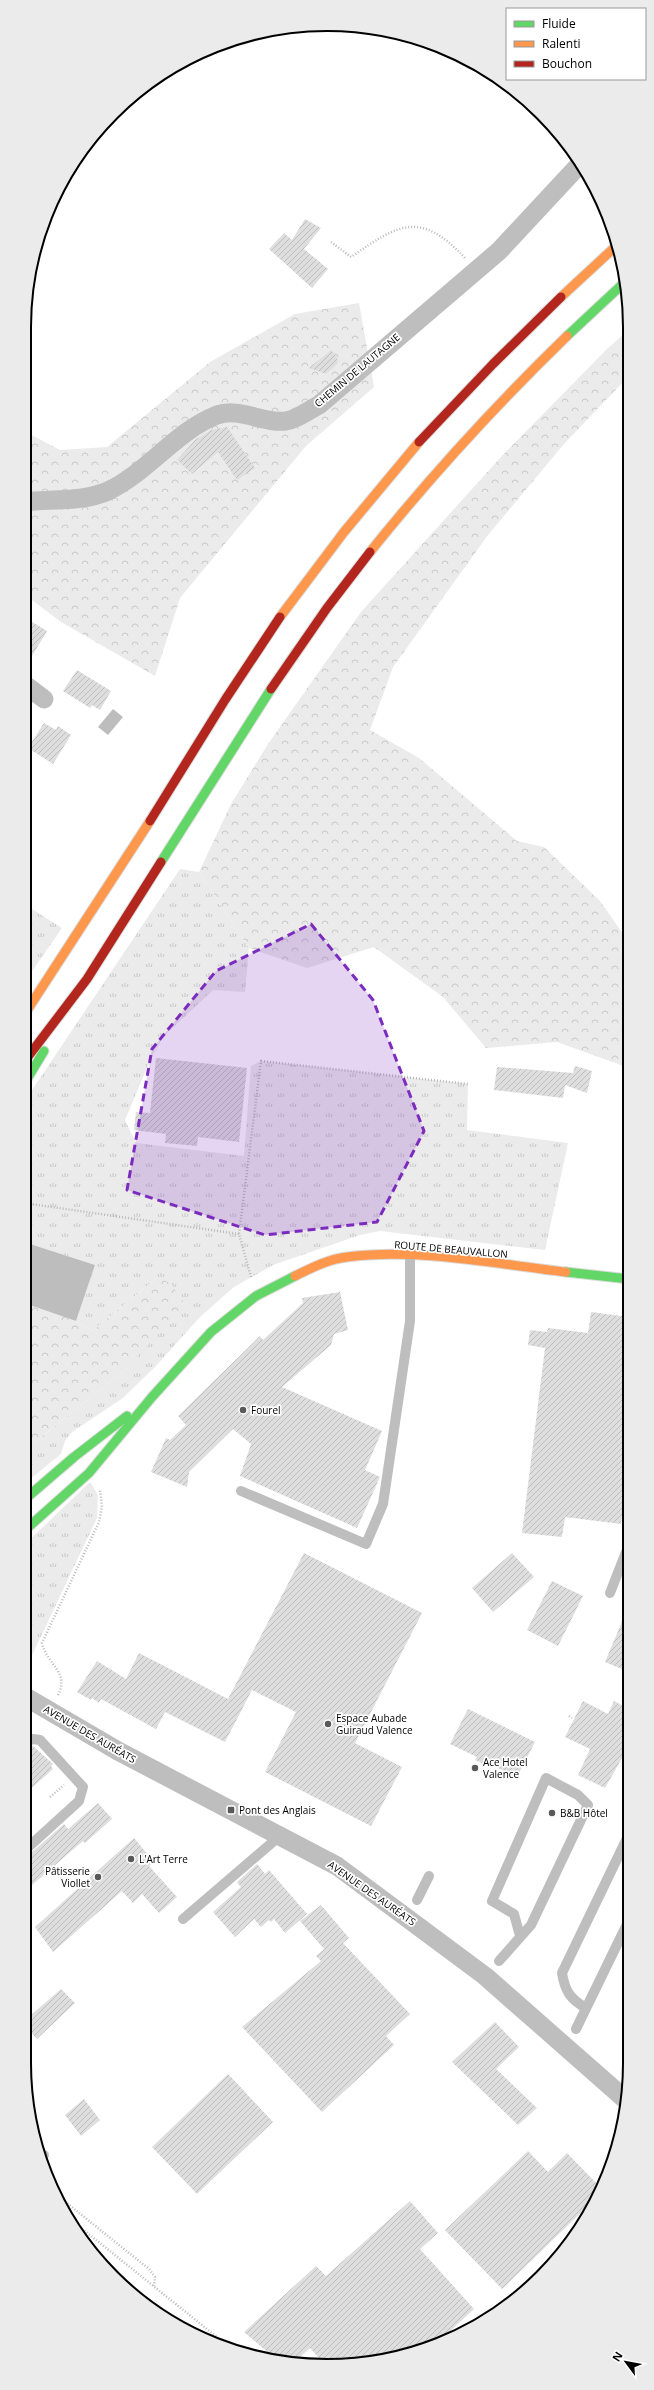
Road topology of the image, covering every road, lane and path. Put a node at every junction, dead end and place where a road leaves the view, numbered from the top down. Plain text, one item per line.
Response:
1 (576, 168) edge
2 (331, 242) dead end
3 (613, 249) edge
4 (477, 270) junction
5 (620, 287) edge
6 (31, 501) edge
7 (31, 689) edge
8 (44, 699) dead end
9 (83, 985) junction
10 (31, 1005) edge
11 (31, 1053) edge
12 (31, 1072) edge
13 (468, 1084) dead end
14 (31, 1204) edge
15 (239, 1234) junction
16 (410, 1254) junction
17 (623, 1278) edge
18 (256, 1296) junction
19 (152, 1397) junction
20 (97, 1483) dead end
21 (241, 1491) dead end
22 (31, 1494) edge
23 (31, 1525) edge
24 (623, 1560) edge
25 (610, 1593) dead end
26 (31, 1700) edge
27 (48, 1710) junction
28 (568, 1716) dead end
29 (572, 1718) dead end
30 (31, 1739) edge
31 (58, 1784) dead end
32 (65, 1784) dead end
33 (62, 1788) junction
34 (50, 1797) dead end
35 (280, 1835) junction
36 (31, 1844) edge
37 (623, 1847) edge
38 (430, 1876) dead end
39 (417, 1900) dead end
40 (183, 1919) dead end
41 (623, 1932) edge
42 (520, 1936) junction
43 (499, 1961) dead end
44 (586, 2008) junction
45 (576, 2028) dead end
46 (621, 2095) edge
47 (67, 2203) edge
48 (82, 2229) edge
49 (154, 2286) junction
50 (217, 2337) edge

1 - 4 street, CHEMIN DE LAUTAGNE
2 - 4 path
3 - 10 main road
4 - 6 street, CHEMIN DE LAUTAGNE
5 - 9 main road
7 - 8 street
9 - 11 main road
9 - 12 main road
13 - 15 path
14 - 15 path
15 - 18 path
16 - 17 main road, ROUTE DE BEAUVALLON
16 - 18 main road, ROUTE DE BEAUVALLON
16 - 21 lane
18 - 19 main road, ROUTE DE BEAUVALLON
19 - 22 main road
19 - 23 main road
20 - 27 path
24 - 25 lane
26 - 27 street, AVENUE DES AURÉATS
27 - 35 street, AVENUE DES AURÉATS
28 - 29 path
30 - 36 lane
31 - 33 path
32 - 33 path
33 - 34 path
35 - 40 lane
35 - 46 street, AVENUE DES AURÉATS
37 - 44 lane
38 - 39 lane
41 - 44 lane
42 - 42 lane
42 - 43 lane
44 - 45 lane
47 - 49 path
48 - 49 path
49 - 50 path

